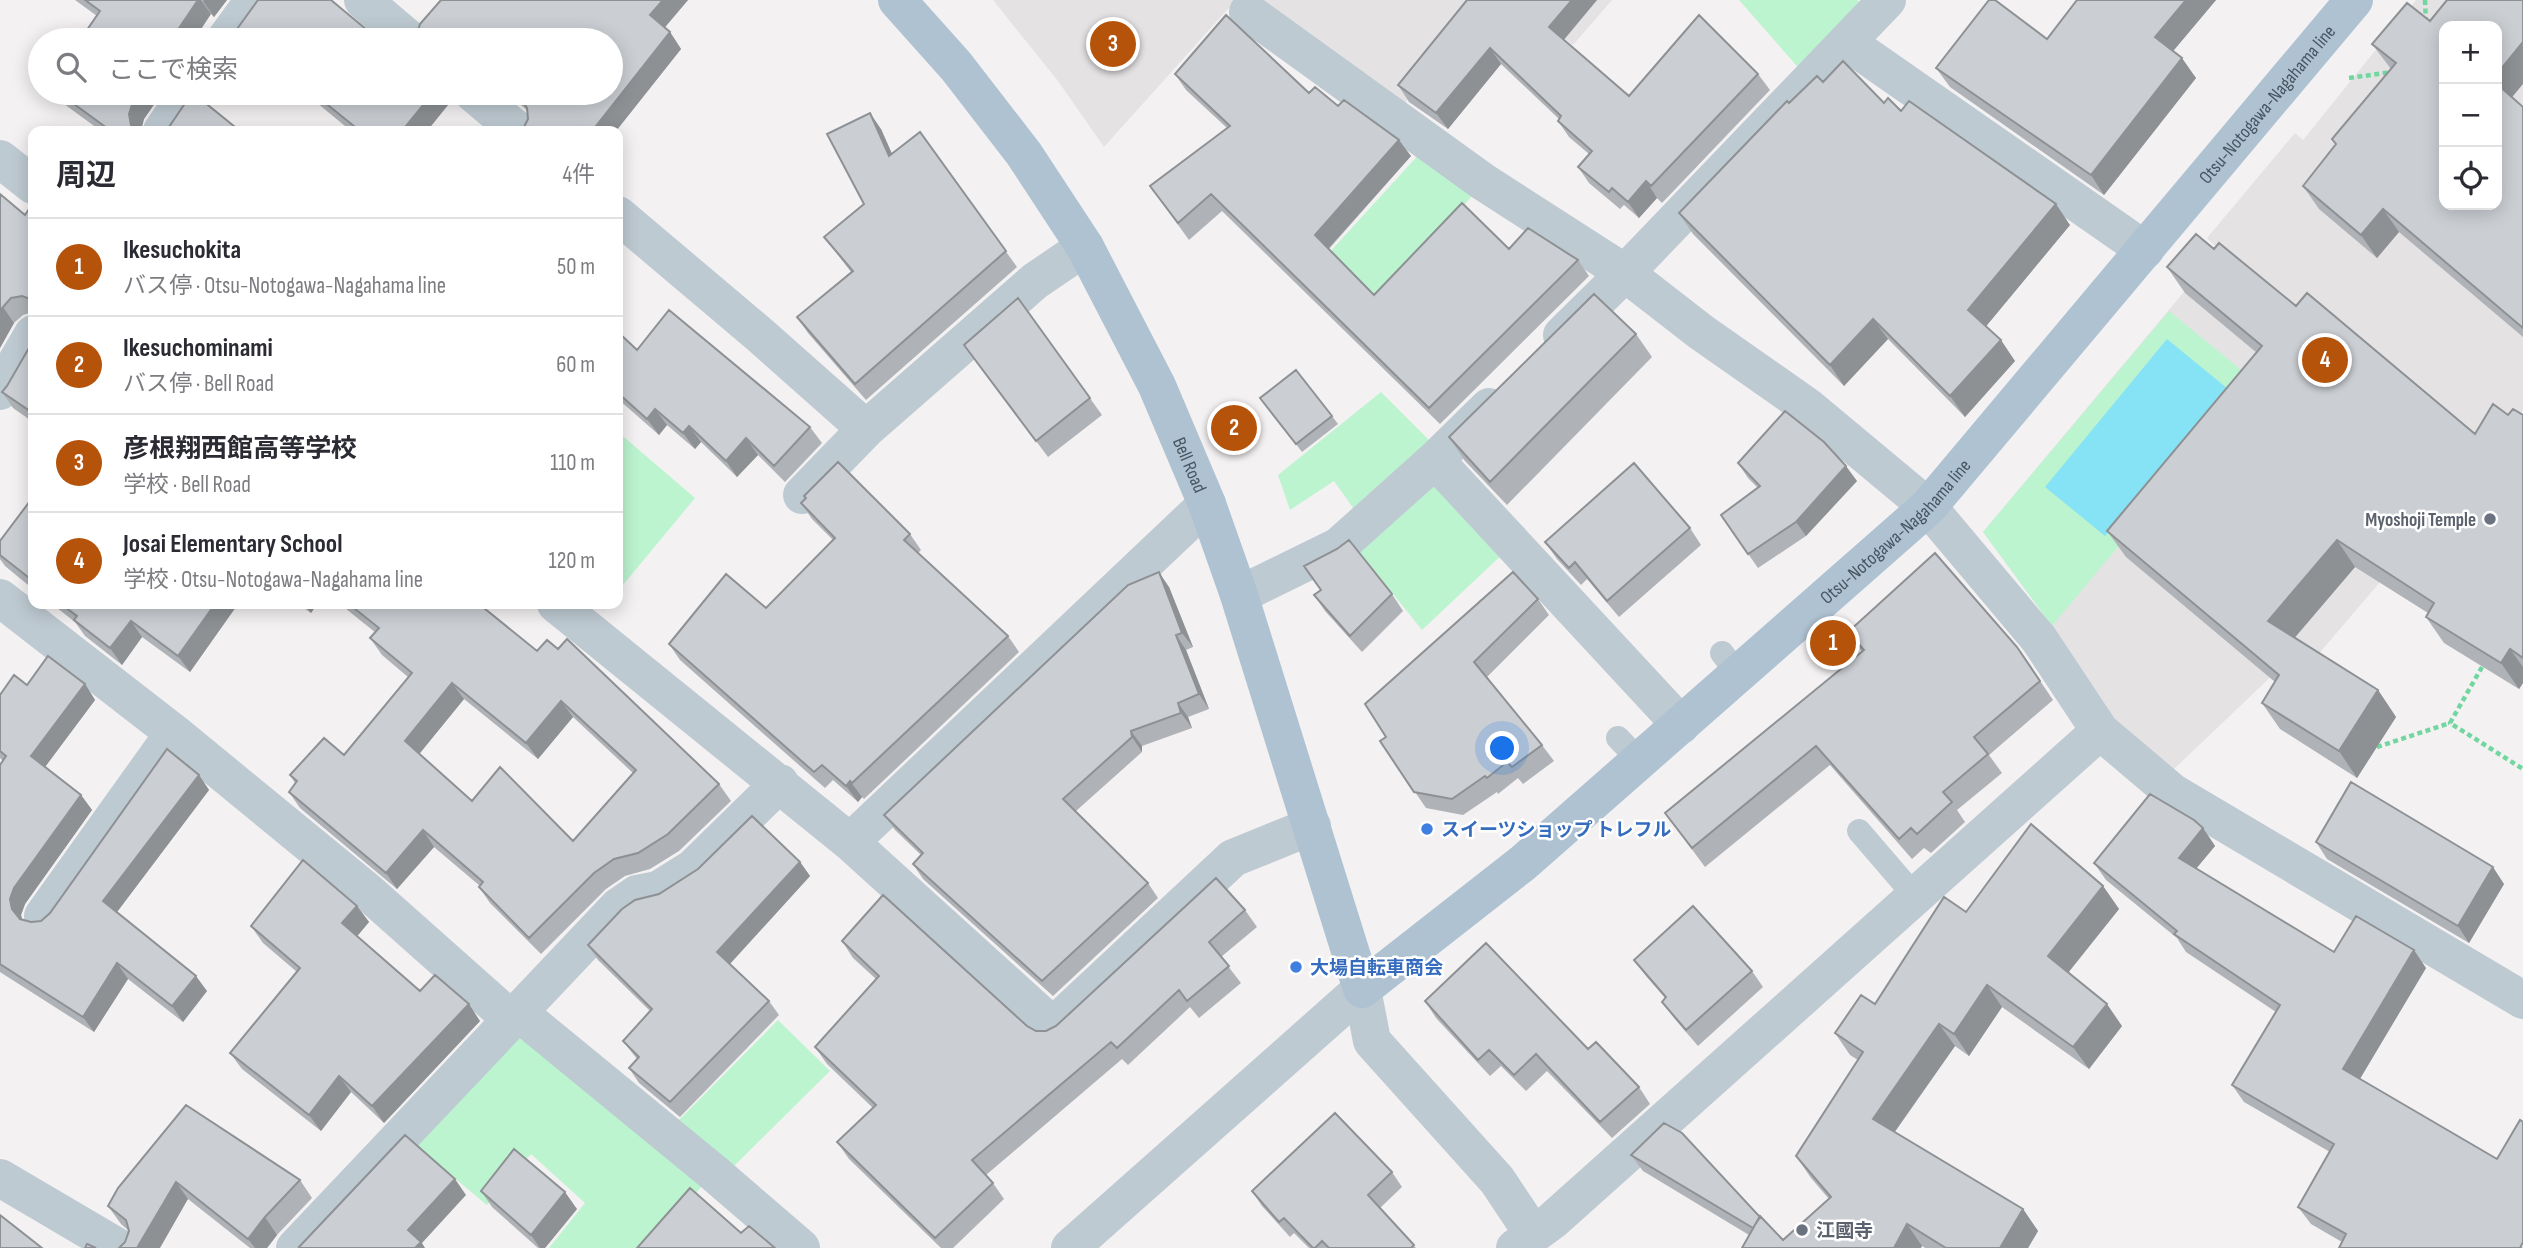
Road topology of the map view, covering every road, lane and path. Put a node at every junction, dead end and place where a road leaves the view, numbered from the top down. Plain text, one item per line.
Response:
1 (254, 0) edge
2 (363, 0) edge
3 (897, 0) edge
4 (2425, 0) edge
5 (2351, 1) edge
6 (1885, 8) edge
7 (1248, 12) dead end
8 (2426, 27) edge
9 (234, 28) edge
10 (396, 28) edge
11 (1848, 43) junction
12 (2402, 70) edge
13 (2337, 80) dead end
14 (180, 105) edge
15 (487, 105) edge
16 (165, 126) edge
17 (512, 126) edge
18 (0, 159) edge
19 (28, 181) edge
20 (623, 219) edge
21 (1085, 247) junction
22 (2144, 250) junction
23 (1625, 273) junction
24 (28, 343) edge
25 (1539, 357) edge
26 (1511, 385) edge
27 (0, 391) edge
28 (866, 429) junction
29 (1435, 460) junction
30 (802, 495) edge
31 (1207, 504) junction
32 (1928, 507) junction
33 (1239, 595) junction
34 (0, 598) edge
35 (562, 609) edge
36 (2482, 667) edge
37 (2450, 723) junction
38 (1681, 725) junction
39 (2109, 731) junction
40 (174, 733) junction
41 (2377, 747) dead end
42 (2523, 769) edge
43 (780, 783) junction
44 (1312, 826) junction
45 (1859, 831) dead end
46 (850, 842) junction
47 (1914, 895) junction
48 (43, 916) edge
49 (1362, 989) junction
50 (2523, 1000) edge
51 (516, 1016) junction
52 (0, 1178) edge
53 (1524, 1241) edge
54 (120, 1248) edge
55 (295, 1248) edge
56 (802, 1248) edge
57 (1070, 1248) edge

1 - 9 street
2 - 10 street
3 - 21 main road, Bell Road
4 - 8 path
5 - 22 main road, Otsu-Notogawa-Nagahama line
6 - 11 street
7 - 23 street
11 - 22 street
11 - 23 street
12 - 13 path
14 - 16 street
15 - 17 street
18 - 19 street
20 - 28 street
21 - 28 street
21 - 31 main road, Bell Road
22 - 32 main road, Otsu-Notogawa-Nagahama line
23 - 25 street
23 - 32 street
24 - 27 street
26 - 29 street
28 - 30 street
29 - 33 street
29 - 38 street
31 - 33 main road, Bell Road
31 - 46 street
32 - 38 main road, Otsu-Notogawa-Nagahama line
32 - 39 street
33 - 44 main road, Bell Road
34 - 40 street
35 - 43 street
36 - 37 path
37 - 41 path
37 - 42 path
38 - 49 main road, Otsu-Notogawa-Nagahama line
39 - 47 street
39 - 50 street
40 - 48 street
40 - 51 street
43 - 46 street
43 - 51 street
44 - 46 street
44 - 49 main road, Bell Road
45 - 47 lane
47 - 53 street
49 - 53 street
49 - 57 street
51 - 55 street
51 - 56 street
52 - 54 street

